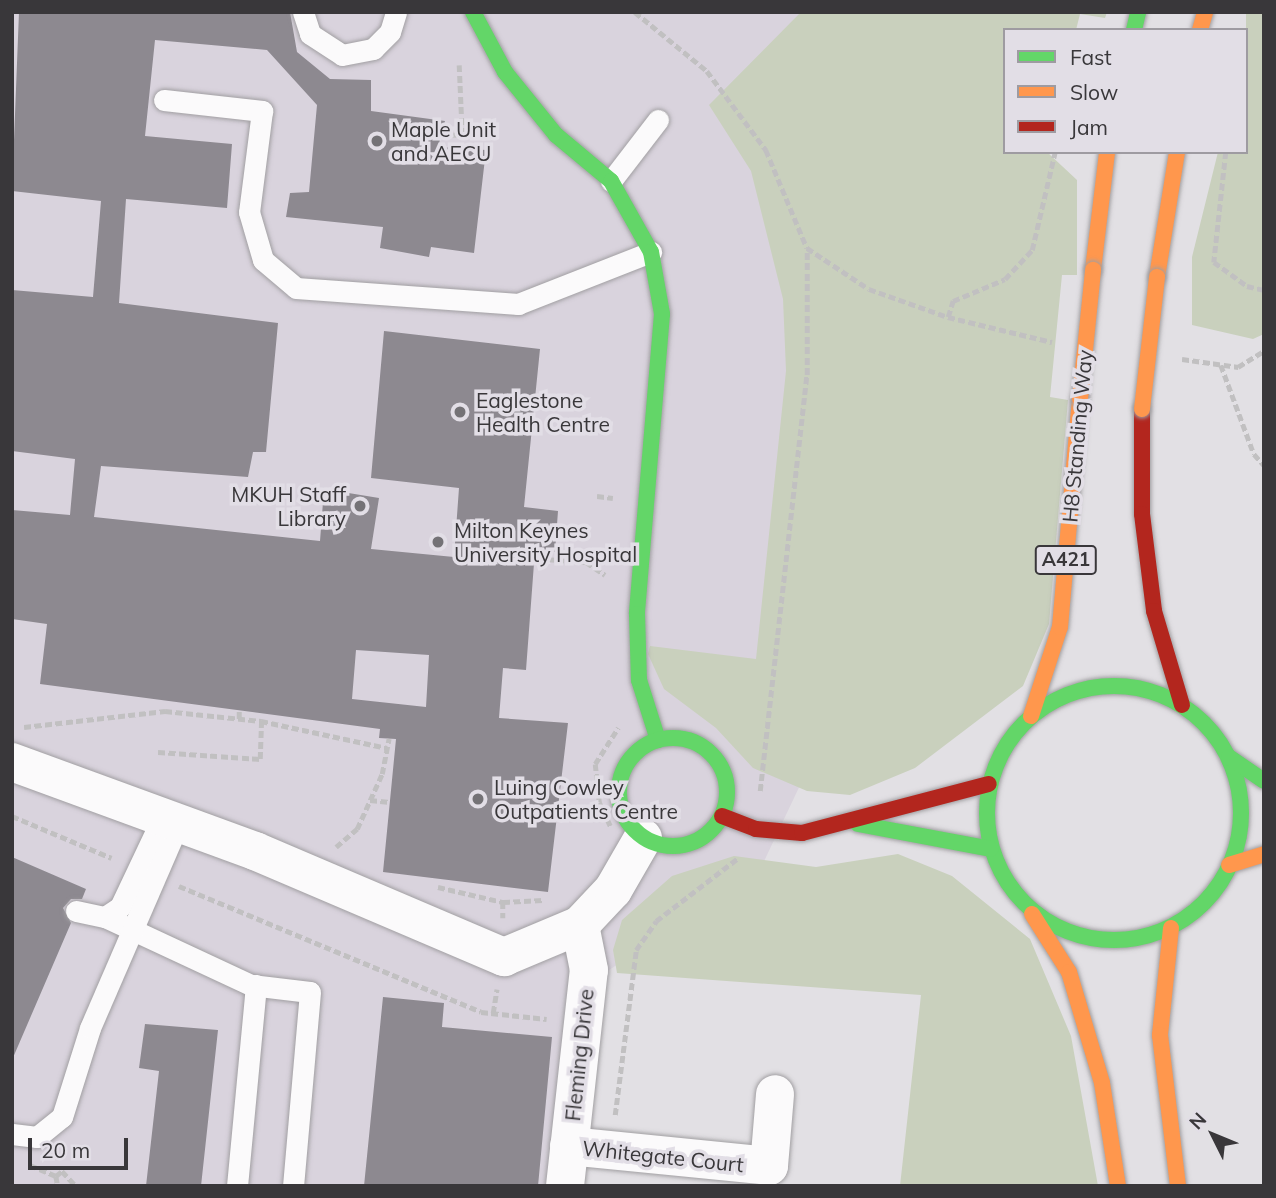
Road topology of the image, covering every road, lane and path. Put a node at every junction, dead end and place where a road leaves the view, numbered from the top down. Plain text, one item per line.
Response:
1 (303, 12) edge
2 (396, 12) edge
3 (635, 12) edge
4 (473, 14) edge
5 (164, 100) dead end
6 (659, 120) dead end
7 (442, 134) dead end
8 (1055, 154) edge
9 (1107, 154) edge
10 (1177, 154) edge
11 (1226, 154) edge
12 (611, 181) junction
13 (807, 248) junction
14 (651, 252) junction
15 (1264, 290) edge
16 (948, 317) junction
17 (1043, 341) dead end
18 (1221, 365) dead end
19 (1264, 465) edge
20 (505, 556) dead end
21 (607, 589) dead end
22 (1182, 705) junction
23 (239, 709) dead end
24 (1031, 716) junction
25 (239, 719) junction
26 (626, 720) dead end
27 (261, 721) junction
28 (12, 728) edge
29 (389, 739) dead end
30 (659, 740) junction
31 (387, 748) junction
32 (158, 752) dead end
33 (1229, 757) junction
34 (12, 762) edge
35 (1264, 781) edge
36 (989, 783) junction
37 (370, 800) junction
38 (390, 802) dead end
39 (12, 816) edge
40 (722, 816) junction
41 (171, 819) junction
42 (850, 823) junction
43 (755, 829) junction
44 (629, 837) junction
45 (322, 842) dead end
46 (335, 848) junction
47 (990, 849) junction
48 (1264, 853) edge
49 (345, 855) dead end
50 (1229, 865) junction
51 (146, 872) junction
52 (430, 886) dead end
53 (1025, 904) junction
54 (76, 911) dead end
55 (567, 912) junction
56 (105, 917) junction
57 (1171, 928) junction
58 (132, 929) junction
59 (256, 985) junction
60 (582, 1023) junction
61 (624, 1031) junction
62 (775, 1094) dead end
63 (12, 1134) edge
64 (569, 1146) junction
65 (611, 1150) junction
66 (23, 1163) dead end
67 (56, 1176) junction
68 (58, 1186) edge
69 (76, 1186) edge
70 (237, 1186) edge
71 (293, 1186) edge
72 (565, 1186) edge
73 (1118, 1186) edge
74 (1178, 1186) edge

1 - 2 lane
3 - 13 path
4 - 7 path
4 - 12 main road
5 - 14 lane
6 - 12 lane
8 - 16 path
9 - 24 main road, H8 Standing Way / A421, bridge
10 - 22 main road, bridge
11 - 15 path
12 - 14 main road
13 - 16 path
13 - 43 path
14 - 30 main road
16 - 17 path
18 - 19 path
20 - 21 path
22 - 24 main road
22 - 33 main road
23 - 25 path
24 - 36 main road
25 - 27 path
25 - 28 path
26 - 44 path
27 - 31 path
27 - 32 path
29 - 31 path
30 - 40 main road
30 - 44 main road
31 - 37 path
33 - 35 main road
33 - 50 main road
34 - 41 street
36 - 42 main road
36 - 47 main road
37 - 38 path
37 - 46 path
39 - 51 path
40 - 43 main road
40 - 44 main road
41 - 51 lane
41 - 55 street
42 - 43 main road
42 - 47 main road
43 - 61 path
44 - 55 street
45 - 46 path
46 - 49 path
47 - 53 main road
48 - 50 main road
50 - 57 main road
51 - 56 lane
51 - 58 lane
51 - 60 path
52 - 55 path
53 - 57 main road
53 - 73 main road
54 - 56 lane
55 - 60 street, Fleming Drive
56 - 58 lane
57 - 74 main road
58 - 59 lane
58 - 63 lane
59 - 70 lane
59 - 71 lane
60 - 61 path
60 - 64 street, Fleming Drive
61 - 65 path
62 - 65 street, Whitegate Court
64 - 65 street, Whitegate Court
64 - 72 street, Fleming Drive
66 - 67 path
67 - 68 path
67 - 69 path

